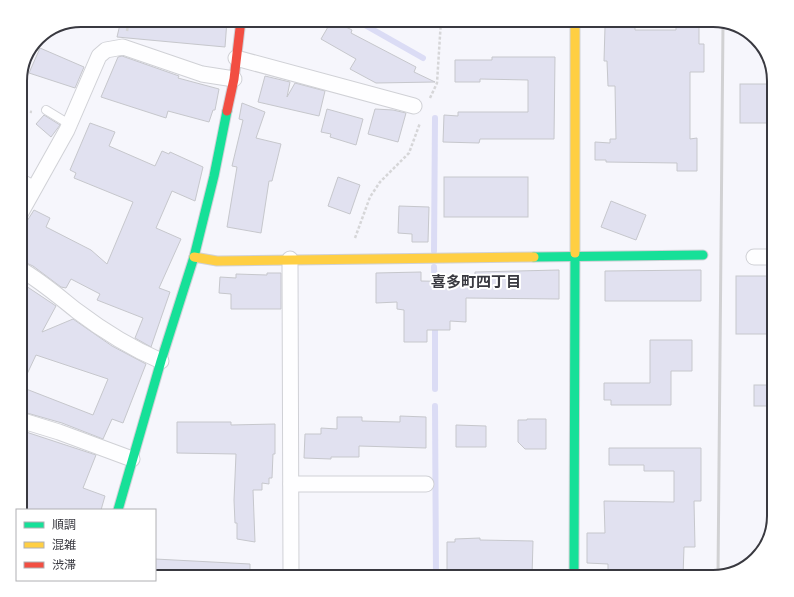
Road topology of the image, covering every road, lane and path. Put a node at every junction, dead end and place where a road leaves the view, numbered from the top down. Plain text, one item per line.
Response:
1 (240, 27) edge
2 (441, 27) edge
3 (575, 27) edge
4 (236, 58) junction
5 (234, 79) junction
6 (421, 109) junction
7 (46, 110) dead end
8 (70, 124) junction
9 (27, 181) edge
10 (36, 186) junction
11 (27, 202) edge
12 (703, 255) dead end
13 (194, 257) junction
14 (573, 257) junction
15 (754, 257) dead end
16 (767, 257) edge
17 (350, 258) junction
18 (290, 259) junction
19 (27, 273) edge
20 (161, 361) junction
21 (27, 422) edge
22 (132, 460) junction
23 (291, 484) junction
24 (426, 484) dead end
25 (118, 509) edge
26 (291, 570) edge
27 (574, 570) edge

1 - 4 street
2 - 6 path
3 - 14 street
4 - 5 street
4 - 6 street
5 - 8 street
5 - 13 street
6 - 17 path
7 - 8 lane
8 - 10 street
9 - 10 lane
10 - 11 street
12 - 14 street
13 - 18 street
13 - 20 street
14 - 17 street
14 - 27 street
15 - 16 street
17 - 18 street
18 - 23 street
19 - 20 street
20 - 22 street
21 - 22 street
22 - 25 street
23 - 24 street
23 - 26 street

